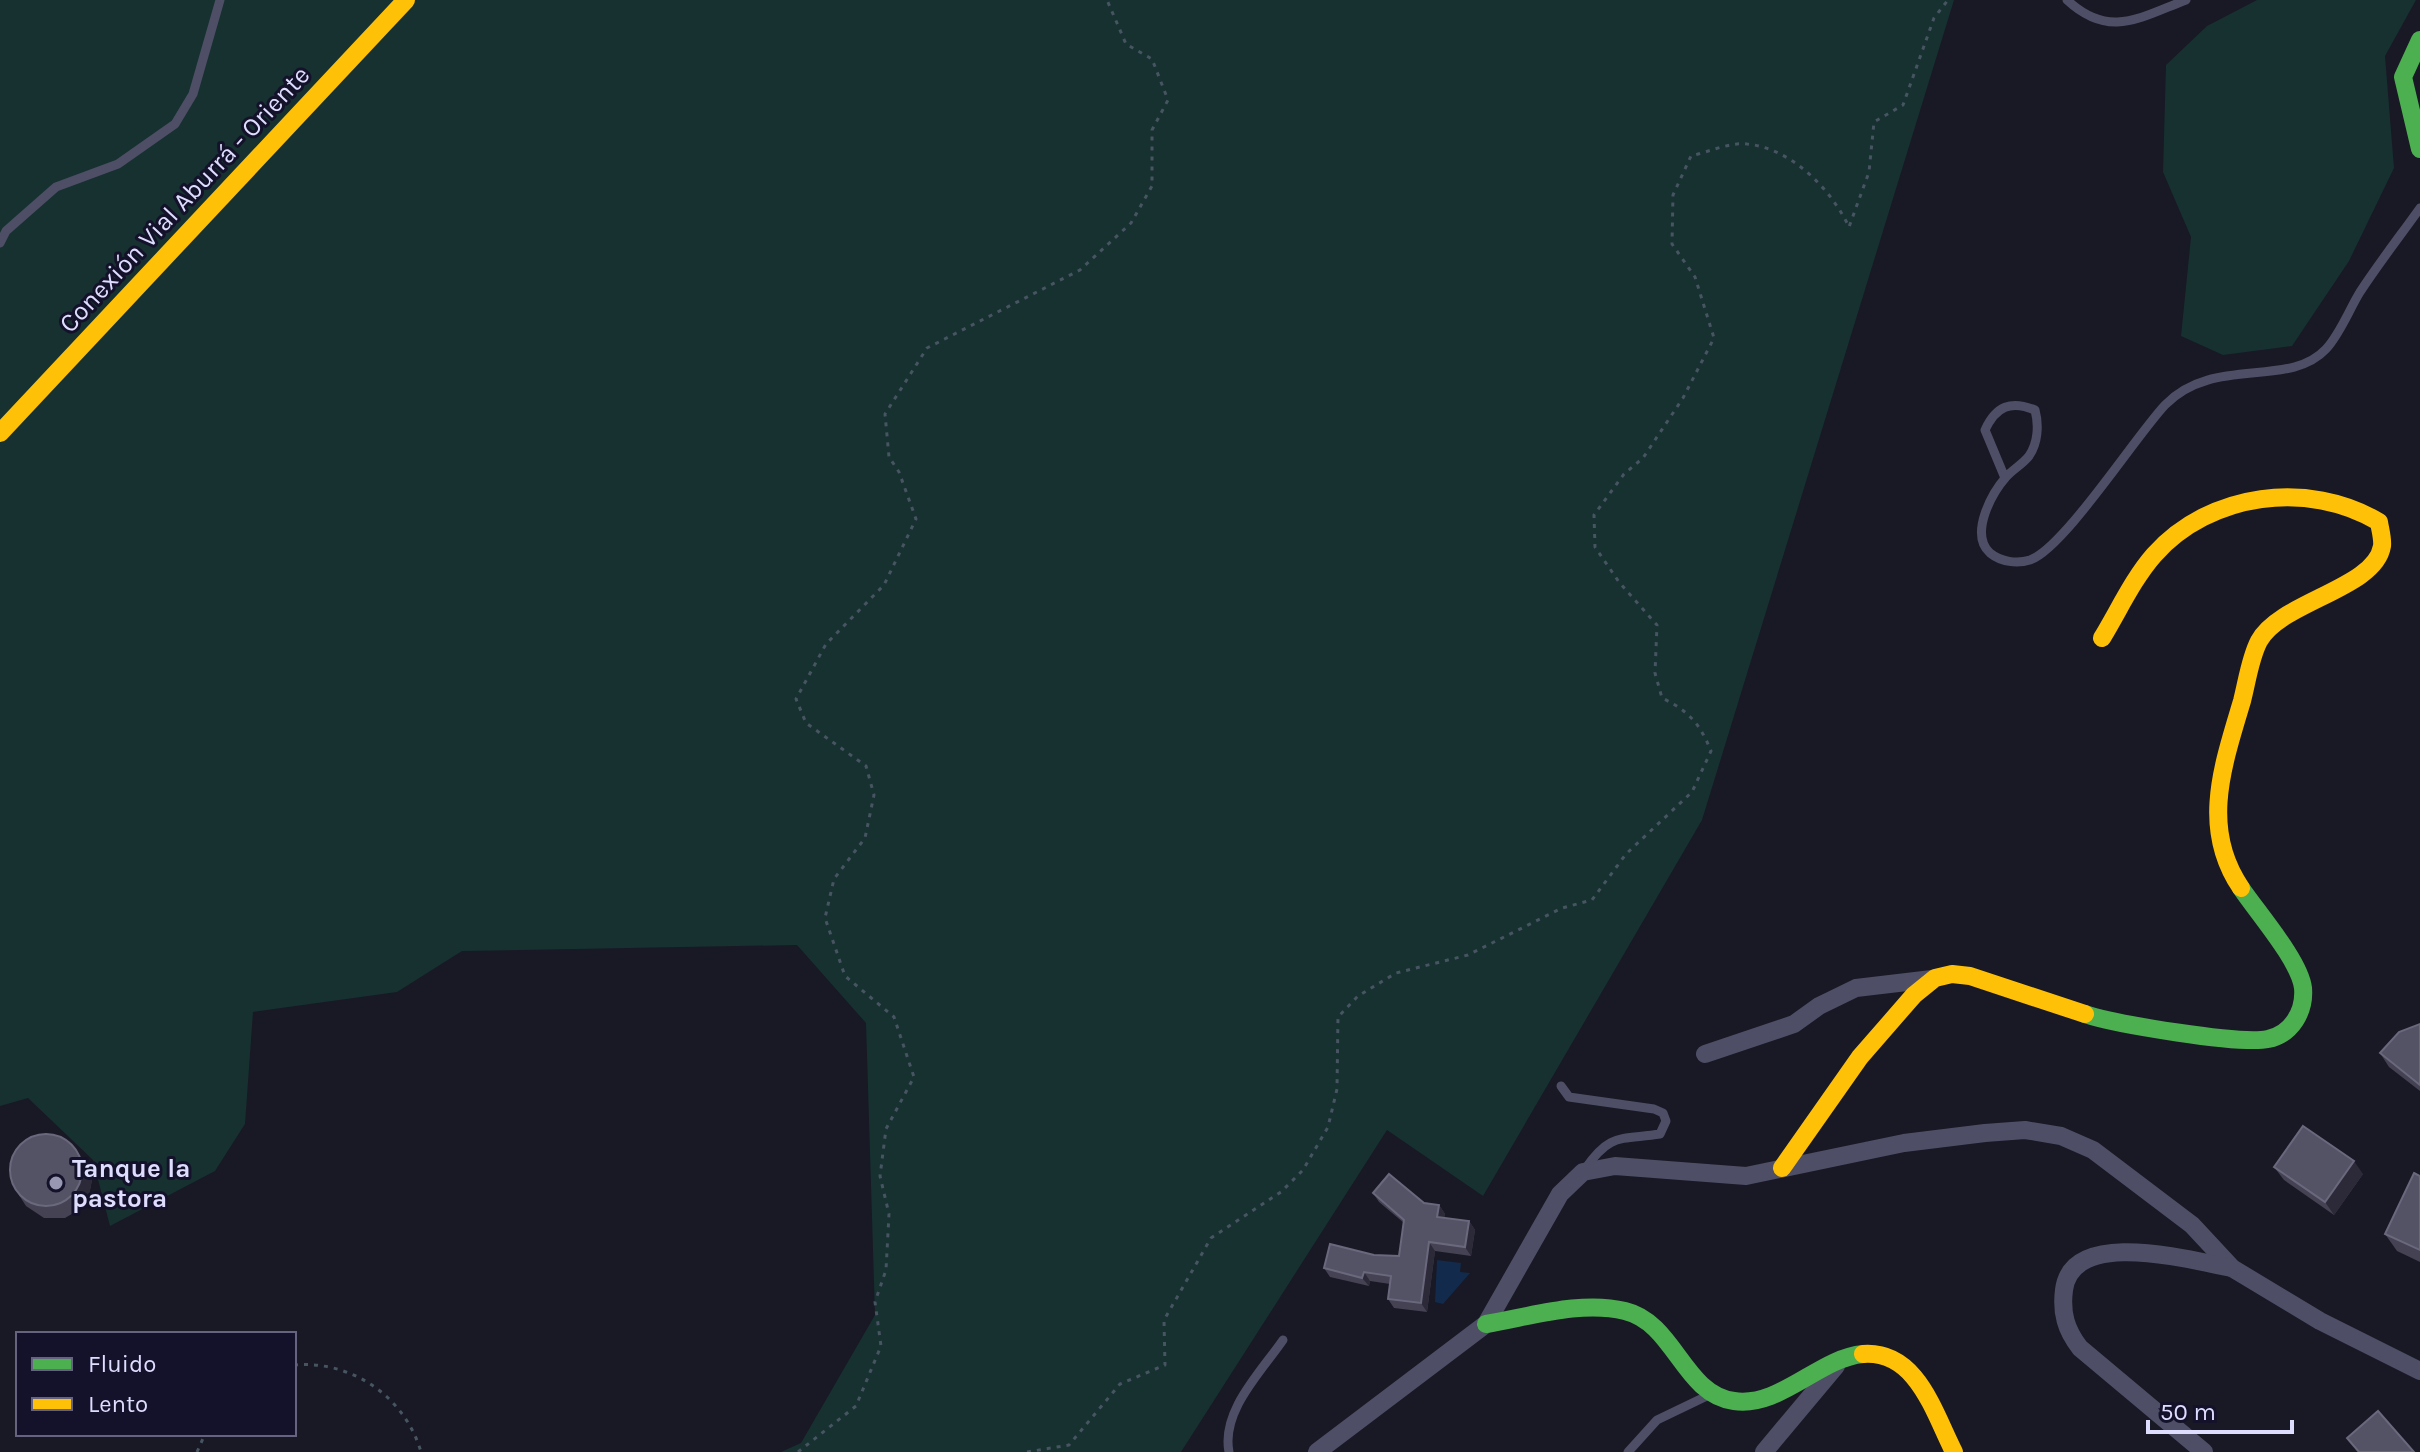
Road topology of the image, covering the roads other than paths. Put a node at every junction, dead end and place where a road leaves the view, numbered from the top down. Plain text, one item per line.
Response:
1 (220, 0) edge
2 (406, 0) edge
3 (2067, 0) edge
4 (2186, 0) edge
5 (2420, 40) edge
6 (2420, 149) edge
7 (2420, 208) edge
8 (0, 243) edge
9 (0, 433) edge
10 (2005, 478) junction
11 (2102, 638) dead end
12 (1935, 978) junction
13 (1705, 1054) dead end
14 (1561, 1086) dead end
15 (1782, 1168) junction
16 (1583, 1172) junction
17 (2232, 1268) junction
18 (1486, 1324) junction
19 (1283, 1340) dead end
20 (1836, 1366) junction
21 (2420, 1371) edge
22 (1711, 1394) junction
23 (1229, 1452) edge
24 (1317, 1452) edge
25 (1628, 1452) edge
26 (1764, 1452) edge
27 (1954, 1452) edge
28 (2204, 1452) edge

1 - 8 lane
2 - 9 street, Conexión Vial Aburrá - Oriente
3 - 4 lane
5 - 6 street
7 - 10 lane
10 - 10 lane
11 - 12 street
12 - 13 street
12 - 15 street
14 - 16 lane
15 - 16 street
15 - 17 street
16 - 18 street
17 - 21 street
17 - 28 street
18 - 22 street
18 - 24 street
19 - 23 lane
20 - 22 street
20 - 26 street
20 - 27 street
22 - 25 lane

